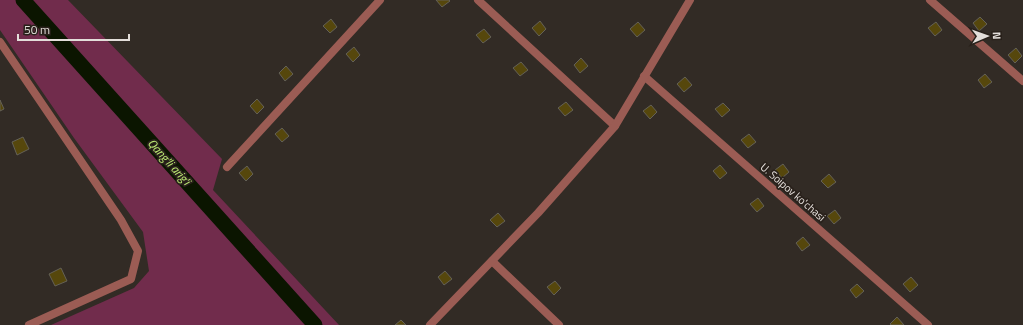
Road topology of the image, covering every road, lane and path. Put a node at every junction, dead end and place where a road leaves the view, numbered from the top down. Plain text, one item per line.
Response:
1 (380, 0) edge
2 (478, 0) edge
3 (690, 0) edge
4 (930, 0) edge
5 (0, 42) edge
6 (644, 76) junction
7 (1023, 81) edge
8 (615, 126) junction
9 (227, 166) dead end
10 (492, 261) junction
11 (29, 325) edge
12 (430, 325) edge
13 (559, 325) edge
14 (928, 325) edge

1 - 9 street
2 - 8 street
3 - 6 street
4 - 7 street
5 - 11 street
6 - 8 street
6 - 14 street, U. Soipov ko'chasi
8 - 10 street
10 - 12 street
10 - 13 street

